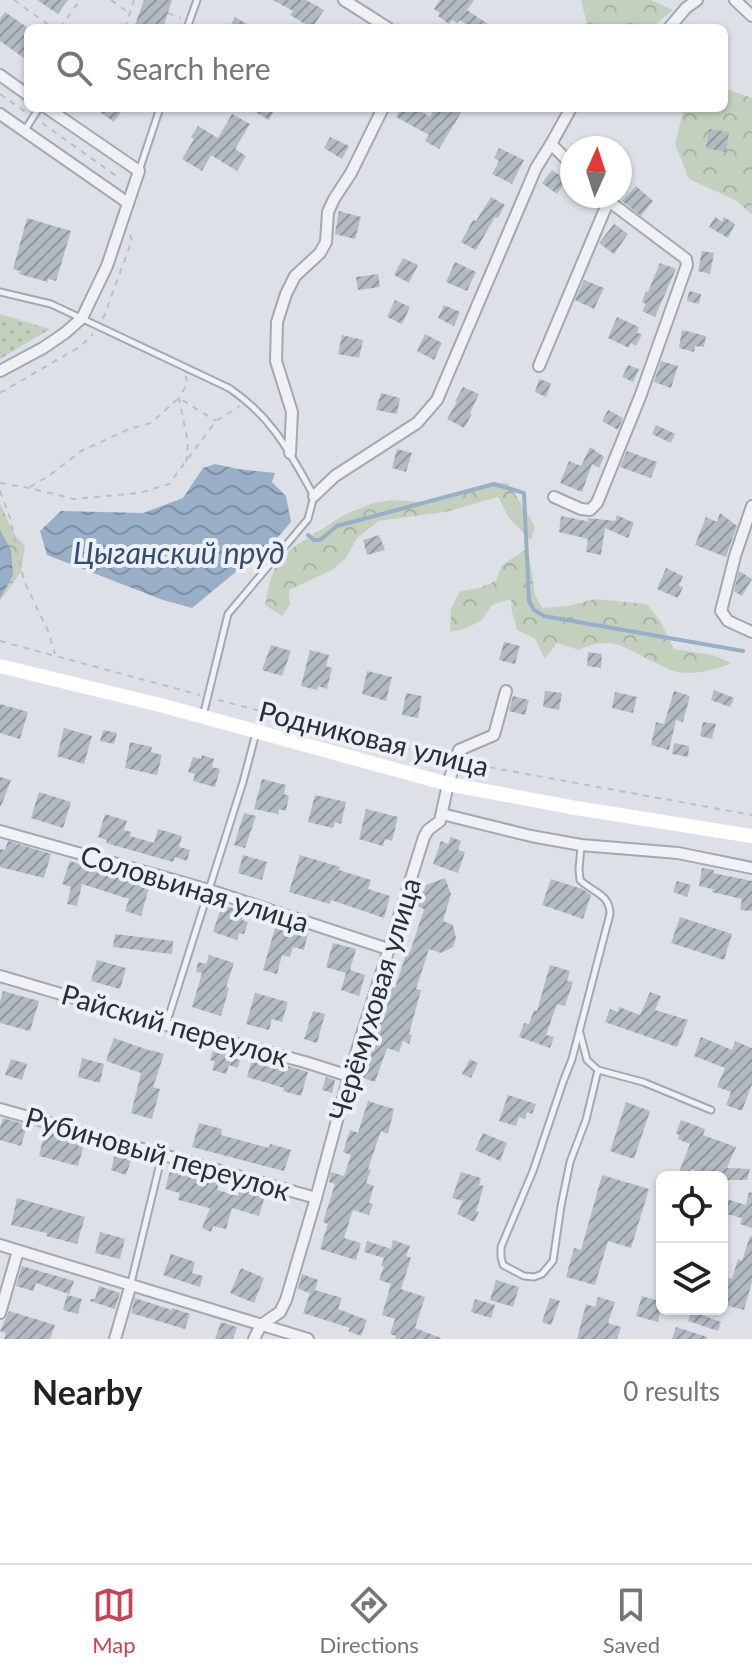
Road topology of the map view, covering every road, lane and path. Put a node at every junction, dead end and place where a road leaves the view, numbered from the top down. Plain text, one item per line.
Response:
1 (14, 0) edge
2 (80, 0) edge
3 (111, 0) edge
4 (134, 0) edge
5 (197, 0) edge
6 (344, 0) edge
7 (697, 0) edge
8 (735, 0) edge
9 (168, 13) dead end
10 (130, 14) junction
11 (752, 16) edge
12 (190, 21) junction
13 (47, 24) edge
14 (63, 24) edge
15 (126, 24) edge
16 (189, 24) edge
17 (382, 24) edge
18 (672, 24) edge
19 (0, 75) edge
20 (24, 92) edge
21 (0, 94) edge
22 (24, 111) edge
23 (26, 112) edge
24 (36, 112) edge
25 (53, 112) edge
26 (159, 112) edge
27 (381, 112) edge
28 (569, 112) edge
29 (0, 114) edge
30 (33, 117) junction
31 (24, 131) junction
32 (551, 144) junction
33 (560, 153) edge
34 (139, 171) junction
35 (119, 178) dead end
36 (128, 203) junction
37 (601, 208) edge
38 (618, 208) edge
39 (0, 292) edge
40 (82, 318) junction
41 (539, 366) dead end
42 (184, 368) junction
43 (0, 371) edge
44 (179, 398) junction
45 (247, 401) junction
46 (216, 421) junction
47 (290, 453) junction
48 (185, 463) junction
49 (0, 483) edge
50 (29, 488) junction
51 (0, 491) edge
52 (314, 496) junction
53 (554, 497) dead end
54 (752, 506) edge
55 (752, 632) edge
56 (0, 641) edge
57 (55, 655) junction
58 (0, 666) edge
59 (506, 691) dead end
60 (208, 697) junction
61 (203, 717) junction
62 (256, 732) junction
63 (455, 761) junction
64 (448, 784) junction
65 (442, 814) junction
66 (752, 815) edge
67 (0, 831) edge
68 (752, 836) edge
69 (581, 845) junction
70 (752, 868) edge
71 (209, 890) junction
72 (388, 949) junction
73 (0, 976) edge
74 (166, 1025) junction
75 (579, 1031) junction
76 (598, 1070) junction
77 (349, 1076) junction
78 (0, 1109) edge
79 (711, 1110) dead end
80 (162, 1155) junction
81 (316, 1198) junction
82 (0, 1245) edge
83 (18, 1251) junction
84 (131, 1284) junction
85 (0, 1313) edge
86 (261, 1325) junction
87 (115, 1339) edge
88 (254, 1339) edge
89 (308, 1339) edge

1 - 13 path
2 - 14 path
3 - 10 path
4 - 10 path
5 - 12 lane
6 - 17 street
7 - 18 street
8 - 11 street
9 - 12 path
10 - 15 path
12 - 16 lane
19 - 20 street
21 - 22 path
23 - 30 path
24 - 30 lane
25 - 34 street
26 - 34 lane
27 - 47 street
28 - 32 street
29 - 31 street
30 - 31 lane
30 - 35 path
31 - 36 street
32 - 33 street
32 - 52 street
34 - 36 street
36 - 40 street
37 - 41 street
38 - 53 street
39 - 40 lane
40 - 42 lane
40 - 43 street
42 - 44 path
42 - 45 lane
44 - 46 path
44 - 48 path
44 - 50 path
45 - 46 path
45 - 47 lane
46 - 48 path
47 - 52 lane
48 - 50 path
49 - 50 path
51 - 57 path
52 - 60 lane
54 - 55 street
56 - 57 path, Родниковая улица
57 - 60 path, Родниковая улица
58 - 61 main road, Родниковая улица
59 - 63 street
60 - 61 lane
60 - 63 path, Родниковая улица
61 - 62 main road, Родниковая улица
62 - 64 main road, Родниковая улица
62 - 71 lane
63 - 64 street, Черёмуховая улица
63 - 66 path, Родниковая улица
64 - 65 street, Черёмуховая улица
64 - 68 main road, Родниковая улица
65 - 69 street, Родниковая улица
65 - 72 street, Черёмуховая улица
67 - 71 street, Соловьиная улица
69 - 70 street, Родниковая улица
69 - 75 lane
71 - 72 street, Соловьиная улица
71 - 74 lane
72 - 77 street, Черёмуховая улица
73 - 74 street, Райский переулок
74 - 77 street, Райский переулок
75 - 76 lane
75 - 76 lane
76 - 79 lane
77 - 81 street, Черёмуховая улица
78 - 80 street, Рубиновый переулок
80 - 81 street, Рубиновый переулок
80 - 84 lane
81 - 86 street, Черёмуховая улица
82 - 83 street
83 - 84 street
83 - 85 street
84 - 86 street
84 - 87 street
86 - 88 street, Черёмуховая улица
86 - 89 street

